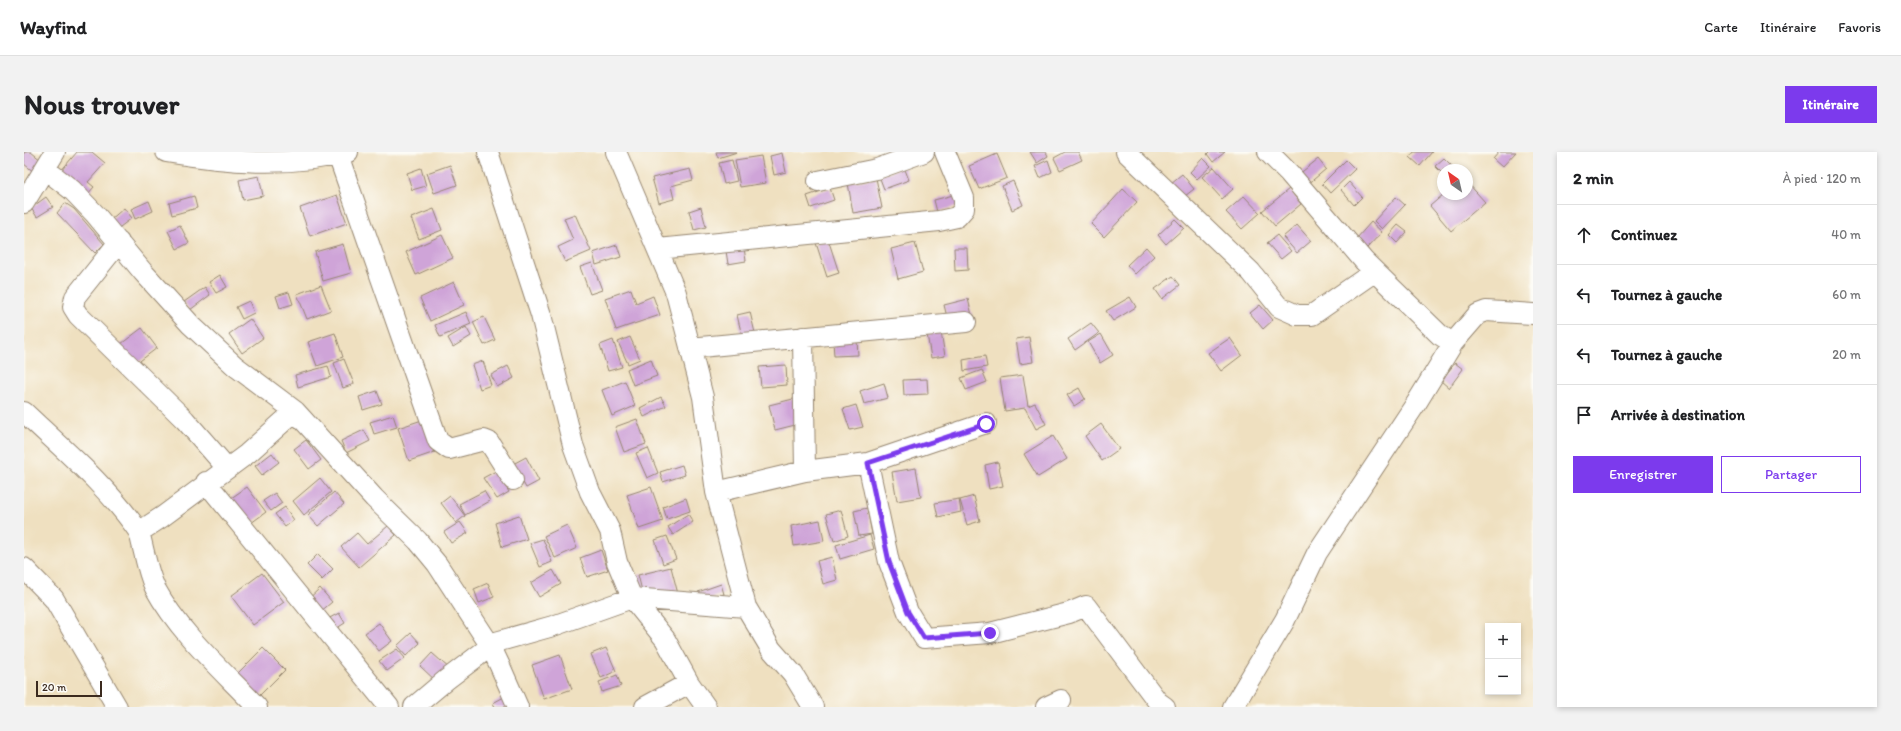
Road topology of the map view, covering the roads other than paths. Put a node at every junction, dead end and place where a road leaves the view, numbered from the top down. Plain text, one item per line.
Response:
1 (166, 152) edge
2 (488, 152) edge
3 (616, 152) edge
4 (923, 152) edge
5 (945, 152) edge
6 (1126, 152) edge
7 (1268, 152) edge
8 (343, 153) edge
9 (52, 156) edge
10 (818, 182) dead end
11 (24, 203) edge
12 (119, 242) junction
13 (658, 249) junction
14 (1374, 272) junction
15 (1533, 314) edge
16 (966, 322) dead end
17 (803, 337) junction
18 (1453, 343) junction
19 (690, 348) junction
20 (295, 411) junction
21 (24, 412) edge
22 (986, 424) dead end
23 (868, 463) junction
24 (227, 468) junction
25 (805, 471) junction
26 (513, 480) dead end
27 (206, 482) junction
28 (716, 492) junction
29 (139, 532) junction
30 (24, 568) edge
31 (632, 598) junction
32 (746, 607) junction
33 (689, 683) junction
34 (117, 707) edge
35 (257, 707) edge
36 (389, 707) edge
37 (414, 707) edge
38 (518, 707) edge
39 (645, 707) edge
40 (706, 707) edge
41 (813, 707) edge
42 (1165, 707) edge
43 (1233, 707) edge

1 - 8 street
2 - 31 street
3 - 13 street
4 - 10 street
5 - 13 street
6 - 14 street
7 - 14 street
8 - 26 street
9 - 11 street
9 - 12 street
12 - 20 street
12 - 24 street
13 - 19 street
14 - 18 street
15 - 18 street
16 - 17 street
17 - 19 street
17 - 25 street
18 - 43 street
19 - 28 street
20 - 24 street
20 - 38 street
21 - 29 street
22 - 23 street
23 - 25 street
23 - 42 street
24 - 27 street
25 - 28 street
27 - 29 street
27 - 36 street
28 - 32 street
29 - 35 street
30 - 34 street
31 - 32 street
31 - 33 street
31 - 37 street
32 - 41 street
33 - 39 street
33 - 40 street

